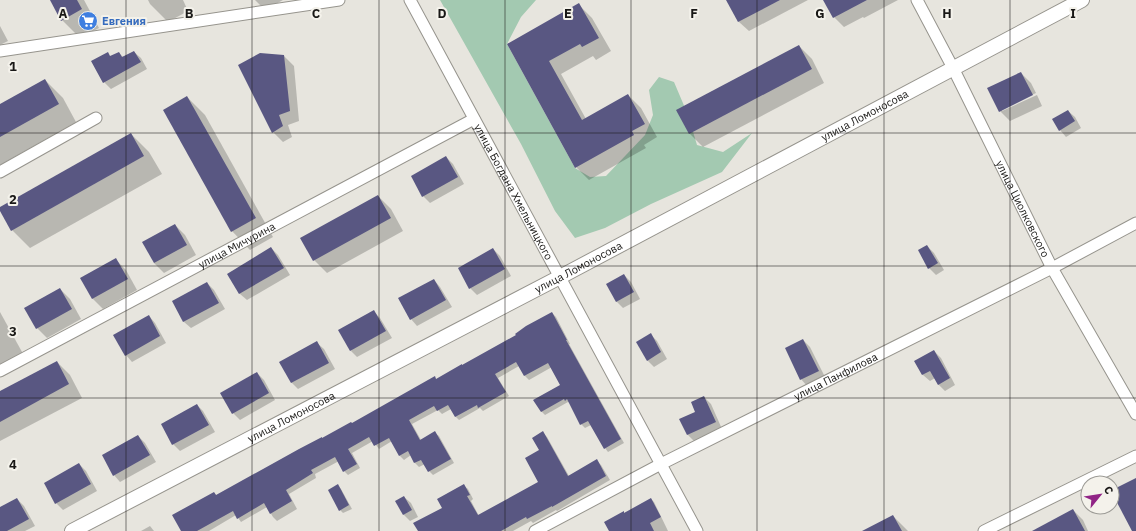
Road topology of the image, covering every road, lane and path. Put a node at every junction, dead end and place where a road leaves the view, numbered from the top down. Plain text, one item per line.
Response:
1 (339, 0) edge
2 (410, 0) edge
3 (917, 0) edge
4 (1082, 0) edge
5 (0, 51) edge
6 (953, 68) junction
7 (96, 118) dead end
8 (474, 119) junction
9 (0, 172) edge
10 (1136, 223) edge
11 (1052, 268) junction
12 (560, 277) junction
13 (0, 371) edge
14 (1136, 414) edge
15 (1136, 456) edge
16 (661, 464) junction
17 (72, 531) edge
18 (535, 531) edge
19 (697, 531) edge
20 (984, 531) edge

1 - 5 street
2 - 8 street, улица Богдана Хмельницкого
3 - 6 street, улица Циолковского
4 - 6 street, улица Ломоносова
6 - 11 street, улица Циолковского
6 - 12 street, улица Ломоносова
7 - 9 street
8 - 12 street, улица Богдана Хмельницкого
8 - 13 street, улица Мичурина
10 - 11 street, улица Панфилова
11 - 14 street, улица Циолковского
11 - 16 street, улица Панфилова
12 - 16 street, улица Богдана Хмельницкого
12 - 17 street, улица Ломоносова
15 - 20 street
16 - 18 street, улица Панфилова
16 - 19 street, улица Богдана Хмельницкого

